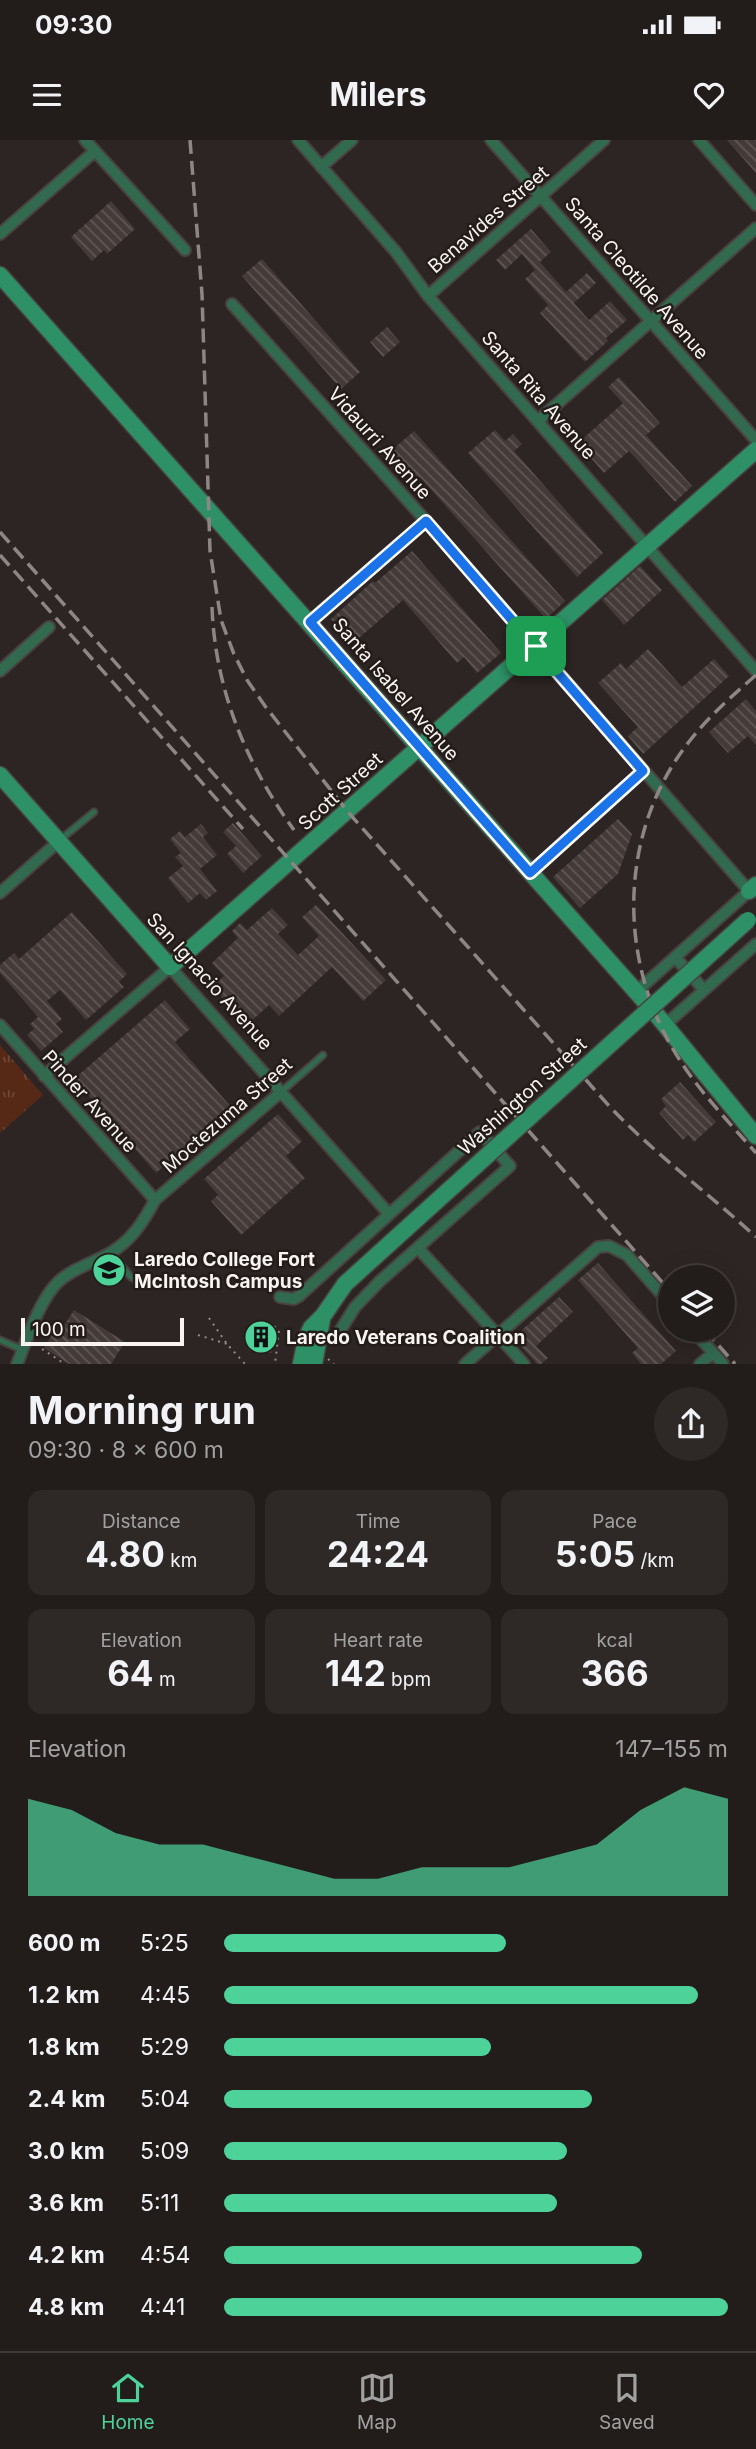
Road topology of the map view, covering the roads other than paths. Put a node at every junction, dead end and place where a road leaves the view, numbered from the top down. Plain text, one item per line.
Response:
1 (85, 140) edge
2 (298, 140) edge
3 (352, 140) edge
4 (491, 140) edge
5 (604, 140) edge
6 (699, 140) edge
7 (94, 151) junction
8 (321, 167) junction
9 (541, 196) junction
10 (756, 205) edge
11 (756, 228) edge
12 (0, 234) edge
13 (185, 250) dead end
14 (0, 275) edge
15 (428, 296) junction
16 (232, 304) dead end
17 (651, 321) junction
18 (539, 420) junction
19 (756, 440) edge
20 (756, 450) edge
21 (426, 521) junction
22 (647, 546) junction
23 (310, 622) junction
24 (49, 627) dead end
25 (536, 646) junction
26 (0, 671) edge
27 (756, 671) edge
28 (419, 748) junction
29 (643, 771) junction
30 (0, 775) edge
31 (94, 812) dead end
32 (58, 842) junction
33 (530, 873) junction
34 (753, 888) edge
35 (0, 893) edge
36 (752, 916) edge
37 (756, 944) edge
38 (675, 957) junction
39 (170, 967) junction
40 (704, 990) junction
41 (636, 992) junction
42 (0, 1025) edge
43 (665, 1025) junction
44 (323, 1055) dead end
45 (44, 1076) junction
46 (281, 1092) junction
47 (750, 1117) edge
48 (756, 1136) edge
49 (155, 1200) junction
50 (389, 1214) junction
51 (418, 1248) junction
52 (110, 1253) junction
53 (140, 1283) dead end
54 (658, 1290) edge
55 (280, 1297) dead end
56 (323, 1317) junction
57 (338, 1334) dead end
58 (498, 1334) junction
59 (0, 1340) edge
60 (703, 1342) edge
61 (23, 1350) junction
62 (713, 1353) junction
63 (17, 1364) edge
64 (300, 1364) edge
65 (314, 1364) edge
66 (465, 1364) edge
67 (524, 1364) edge
68 (700, 1364) edge
69 (723, 1364) edge

1 - 7 street
2 - 8 street, Santa Rita Avenue
3 - 8 street
4 - 9 street, Santa Cleotilde Avenue
5 - 9 street, Benavides Street
6 - 10 street
7 - 12 street
7 - 13 street
8 - 15 street, Santa Rita Avenue
9 - 15 street, Benavides Street
9 - 17 street, Santa Cleotilde Avenue
11 - 17 street
14 - 23 main road, Santa Isabel Avenue
15 - 18 street, Santa Rita Avenue
16 - 21 street, Vidaurri Avenue
17 - 18 street
17 - 19 street, Santa Cleotilde Avenue
18 - 22 street, Santa Rita Avenue
20 - 22 main road, Scott Street
21 - 23 street
21 - 25 street, Vidaurri Avenue
22 - 25 main road, Scott Street
22 - 27 street, Santa Rita Avenue
23 - 28 main road, Santa Isabel Avenue
24 - 26 street
25 - 28 main road, Scott Street
25 - 29 street, Vidaurri Avenue
28 - 33 main road, Santa Isabel Avenue
28 - 39 main road, Scott Street
29 - 33 street
29 - 34 street, Vidaurri Avenue
30 - 32 main road, San Ignacio Avenue
31 - 32 lane
32 - 35 street
32 - 39 main road, San Ignacio Avenue
33 - 41 main road, Santa Isabel Avenue
34 - 38 street
36 - 56 main road, Washington Street, bridge
37 - 40 street
38 - 40 street
38 - 41 street
39 - 45 street, Scott Street
39 - 46 street, San Ignacio Avenue
40 - 43 street
41 - 43 main road, Santa Isabel Avenue
42 - 45 street, Pinder Avenue
43 - 47 main road, Santa Isabel Avenue
44 - 46 lane, Moctezuma Street
45 - 49 street, Pinder Avenue
46 - 49 street, Moctezuma Street
46 - 50 street, San Ignacio Avenue
47 - 48 main road, Santa Isabel Avenue
49 - 52 street, Moctezuma Street
50 - 51 street
50 - 55 street
51 - 57 street
51 - 58 street
52 - 53 lane
52 - 61 street, Moctezuma Street
54 - 58 street
56 - 64 main road, Washington Street
56 - 65 main road
58 - 66 street
58 - 67 street
59 - 61 lane
60 - 62 street
61 - 63 street, Moctezuma Street
62 - 68 street
62 - 69 street

